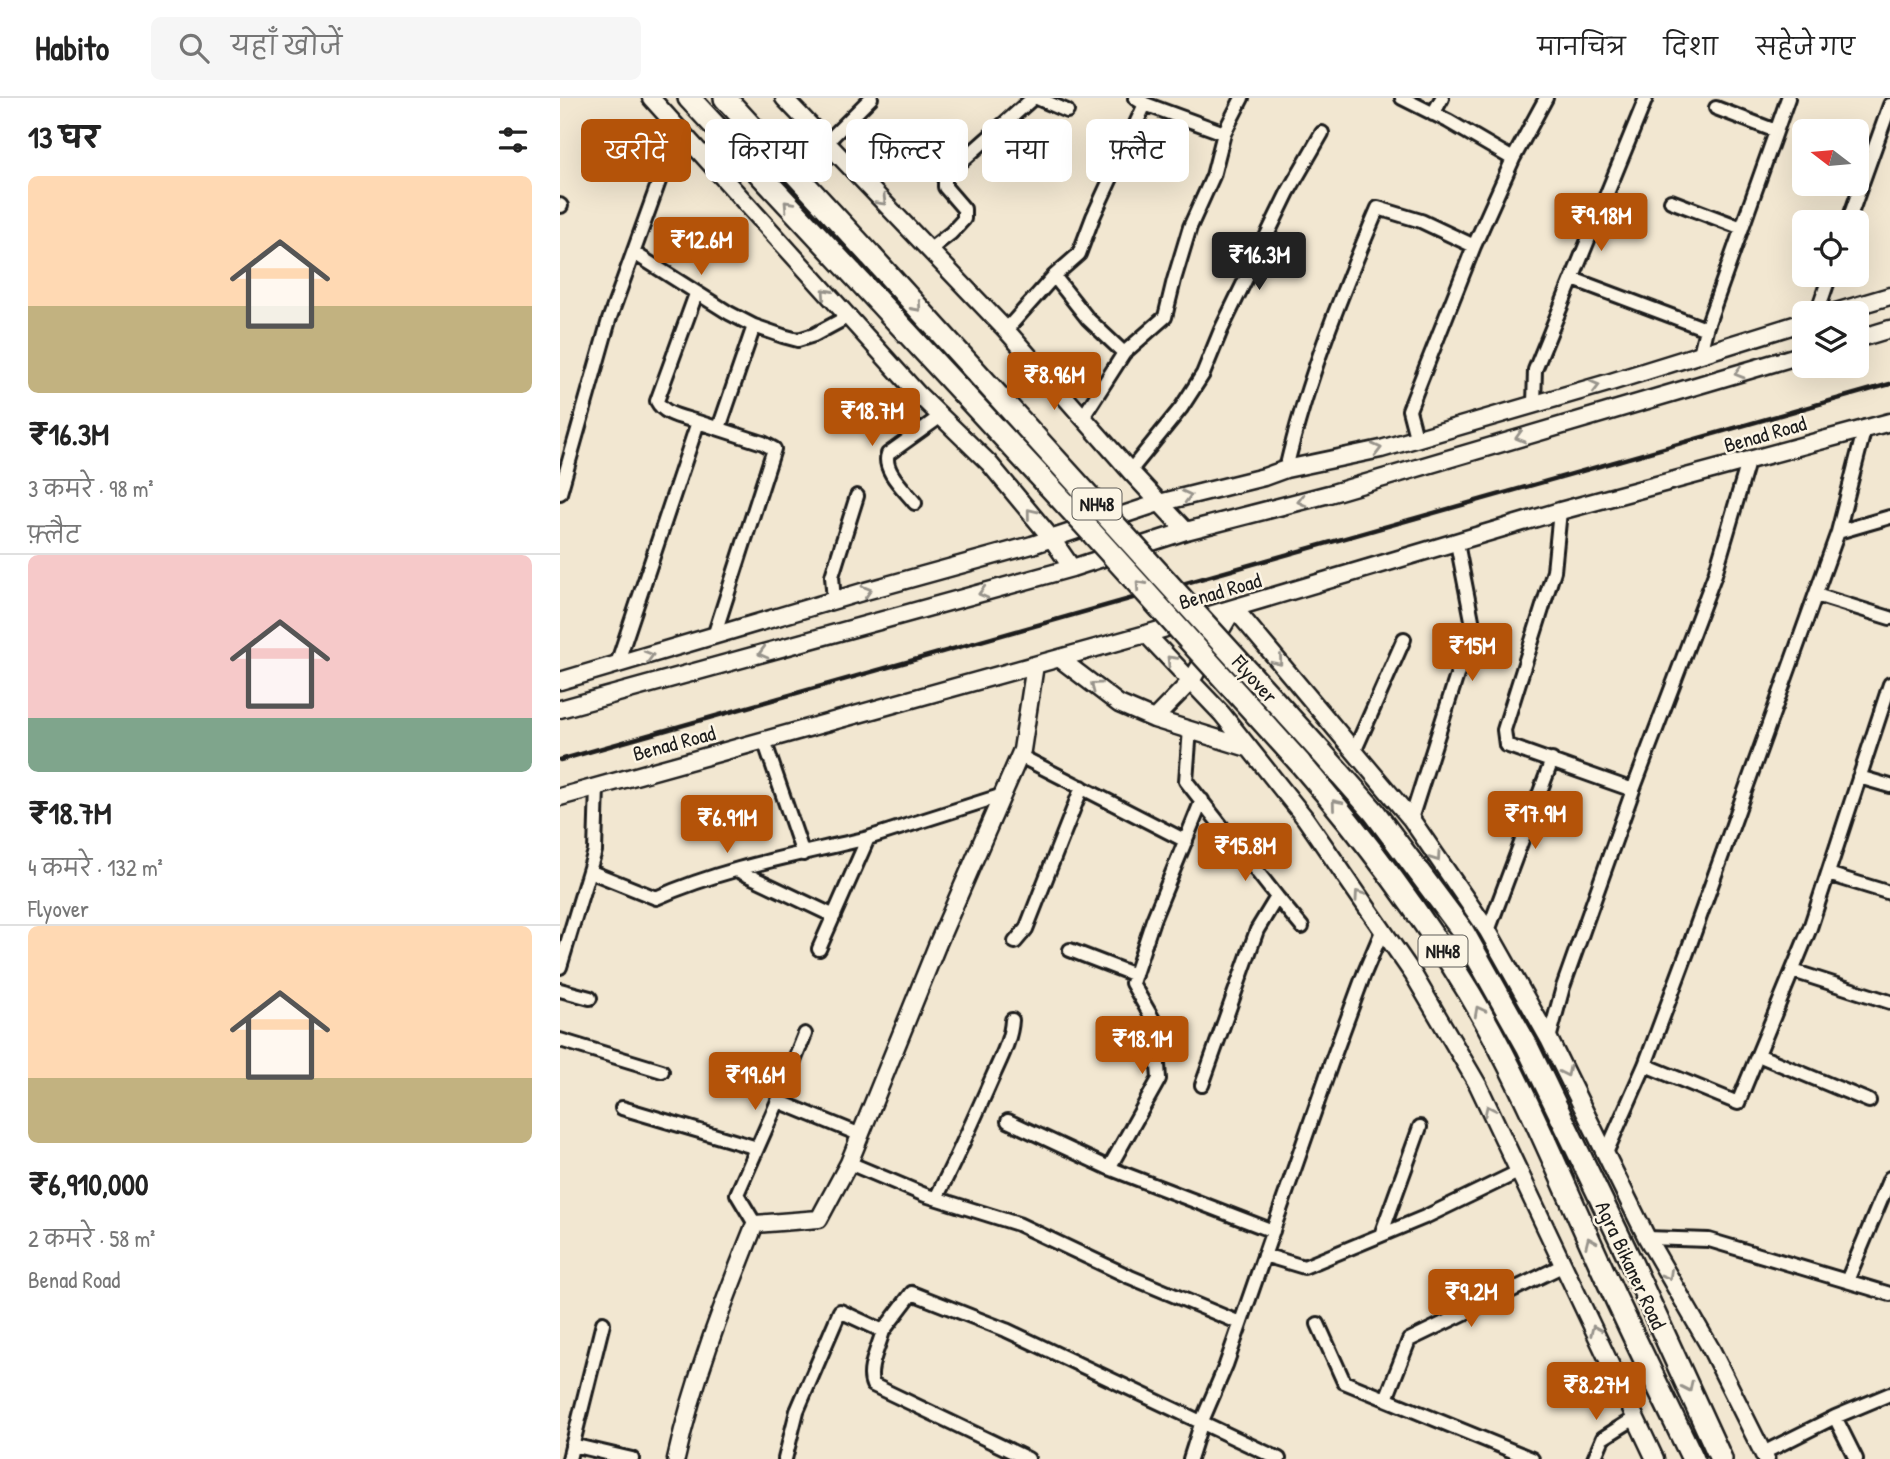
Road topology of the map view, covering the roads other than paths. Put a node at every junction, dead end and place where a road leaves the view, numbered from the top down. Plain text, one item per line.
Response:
1 (651, 98) edge
2 (689, 98) edge
3 (725, 98) edge
4 (784, 98) edge
5 (872, 98) edge
6 (1035, 98) edge
7 (1242, 98) edge
8 (1402, 98) edge
9 (1442, 98) edge
10 (1546, 98) edge
11 (1646, 98) edge
12 (1788, 98) edge
13 (1140, 101) edge
14 (1890, 105) edge
15 (1716, 108) dead end
16 (1067, 111) dead end
17 (1433, 114) junction
18 (671, 119) edge
19 (804, 119) edge
20 (1776, 131) junction
21 (1224, 133) junction
22 (1322, 133) dead end
23 (832, 137) edge
24 (691, 139) edge
25 (832, 149) edge
26 (1513, 159) junction
27 (659, 182) edge
28 (1671, 201) dead end
29 (1853, 210) edge
30 (1742, 228) junction
31 (1474, 246) junction
32 (929, 250) junction
33 (634, 253) junction
34 (1054, 276) junction
35 (1573, 279) junction
36 (696, 294) junction
37 (1890, 296) edge
38 (1869, 302) edge
39 (846, 315) junction
40 (754, 326) junction
41 (1792, 326) edge
42 (1706, 329) junction
43 (1890, 329) edge
44 (1006, 330) junction
45 (1869, 335) edge
46 (1124, 353) junction
47 (1700, 354) junction
48 (1792, 358) edge
49 (1534, 404) junction
50 (941, 415) junction
51 (1083, 417) junction
52 (698, 422) junction
53 (1890, 422) edge
54 (1865, 427) junction
55 (719, 428) junction
56 (1416, 438) junction
57 (1748, 462) junction
58 (1286, 469) junction
59 (1130, 471) junction
60 (560, 493) edge
61 (857, 496) dead end
62 (915, 503) dead end
63 (1159, 503) junction
64 (1560, 512) junction
65 (1890, 517) edge
66 (1186, 531) junction
67 (1838, 532) junction
68 (1052, 539) junction
69 (1457, 542) junction
70 (1072, 568) junction
71 (1816, 595) junction
72 (834, 601) junction
73 (1234, 608) junction
74 (1890, 618) edge
75 (1146, 634) junction
76 (714, 636) junction
77 (1404, 639) dead end
78 (1060, 659) junction
79 (617, 664) junction
80 (1035, 665) junction
81 (560, 681) edge
82 (1191, 681) junction
83 (1890, 684) edge
84 (560, 709) edge
85 (1154, 719) junction
86 (1190, 729) junction
87 (764, 740) junction
88 (1248, 748) junction
89 (1354, 752) junction
90 (1020, 755) junction
91 (1552, 760) junction
92 (1859, 777) junction
93 (597, 786) junction
94 (1890, 786) edge
95 (1082, 787) junction
96 (1633, 790) junction
97 (1003, 795) junction
98 (560, 797) edge
99 (1202, 800) junction
100 (1410, 819) junction
101 (868, 838) junction
102 (1186, 841) junction
103 (803, 854) junction
104 (737, 870) junction
105 (589, 871) junction
106 (1828, 873) junction
107 (1890, 893) edge
108 (1278, 897) junction
109 (834, 915) junction
110 (1302, 927) dead end
111 (1383, 929) junction
112 (1488, 931) junction
113 (1015, 942) dead end
114 (819, 949) dead end
115 (1070, 950) dead end
116 (560, 967) edge
117 (1793, 971) junction
118 (1135, 975) junction
119 (560, 990) edge
120 (590, 998) dead end
121 (1890, 1002) edge
122 (1012, 1020) dead end
123 (805, 1034) dead end
124 (1549, 1039) junction
125 (560, 1040) edge
126 (1758, 1055) junction
127 (1645, 1065) junction
128 (662, 1071) dead end
129 (1202, 1085) dead end
130 (778, 1101) junction
131 (1869, 1101) dead end
132 (622, 1108) dead end
133 (1008, 1121) dead end
134 (1420, 1127) dead end
135 (860, 1135) junction
136 (757, 1148) junction
137 (1576, 1148) joint
138 (1606, 1153) junction
139 (849, 1163) junction
140 (1109, 1168) junction
141 (1518, 1172) junction
142 (1890, 1178) edge
143 (936, 1198) junction
144 (755, 1224) junction
145 (1273, 1231) junction
146 (1381, 1235) junction
147 (1647, 1238) junction
148 (1264, 1255) junction
149 (1564, 1265) junction
150 (1847, 1281) junction
151 (1890, 1294) edge
152 (603, 1323) dead end
153 (1240, 1323) junction
154 (1318, 1324) dead end
155 (883, 1331) junction
156 (1890, 1394) edge
157 (1386, 1399) junction
158 (1835, 1417) junction
159 (1635, 1418) junction
160 (1202, 1421) junction
161 (572, 1445) junction
162 (1765, 1456) edge
163 (569, 1459) edge
164 (632, 1459) edge
165 (676, 1459) edge
166 (785, 1459) edge
167 (1028, 1459) edge
168 (1190, 1459) edge
169 (1279, 1459) edge
170 (1532, 1459) edge
171 (1594, 1459) edge
172 (1655, 1459) edge
173 (1693, 1459) edge
174 (1721, 1459) edge
175 (1856, 1459) edge

1 - 18 main road
173 -> 2 highway, Flyover / NH48, bridge
3 -> 137 highway, Flyover / NH48, bridge
4 - 19 main road
5 - 23 street
6 - 16 street
6 - 32 street
7 - 21 street
8 - 17 street
9 - 17 street
10 - 26 street
11 - 35 street
12 - 20 street
13 - 21 street
13 - 34 street
14 - 29 street
15 - 20 street
17 - 26 street
20 - 30 street
21 - 46 street
22 - 59 street
39 -> 24 main road
25 -> 32 main road
26 - 31 street
27 - 33 street
28 - 30 street
30 - 42 street
31 - 56 street
31 - 58 street
32 - 44 main road
33 - 36 street
33 - 60 street
34 - 44 street
34 - 46 street
35 - 42 street
35 - 49 street
36 - 40 street
36 - 52 street
37 - 38 main road
39 - 40 street
39 - 50 main road
40 - 55 street
41 - 47 main road
42 - 47 street
43 - 45 main road
44 - 51 main road
46 - 51 street
49 -> 47 main road
48 -> 66 main road
49 - 56 main road
50 - 62 street
68 -> 50 main road
51 - 59 main road
52 - 55 street
52 - 79 street
53 - 54 main road, Benad Road
54 - 57 main road, Benad Road
54 - 67 street
55 - 76 street
58 -> 56 main road
57 - 64 main road, Benad Road
57 - 96 street
63 -> 58 main road
59 - 63 main road
61 - 72 street
63 - 66 main road
63 - 68 main road
64 - 69 main road, Benad Road
64 - 91 street
65 - 67 street
66 - 70 main road
67 - 71 street
68 - 70 main road
72 -> 68 main road
69 - 73 main road, Benad Road
69 - 100 street
70 -> 84 main road
71 - 74 street
71 - 127 street
72 - 76 main road
73 - 75 main road, Benad Road
73 - 82 main road
73 -> 89 main road
75 - 78 main road, Benad Road
82 -> 75 main road
79 -> 76 main road
77 - 89 street
78 - 80 main road, Benad Road
85 -> 78 main road
79 - 81 main road
80 - 87 main road, Benad Road
80 - 90 main road
82 - 85 main road
82 - 88 main road
83 - 92 street
85 - 86 main road
86 - 88 main road
86 - 99 street
87 - 93 main road, Benad Road
87 - 103 street
111 -> 88 main road
89 - 100 main road
90 - 95 street
90 - 97 main road
91 - 96 street
91 - 112 street
92 - 94 street
92 - 106 street
93 - 98 main road, Benad Road
93 - 105 street
95 - 102 street
95 - 113 street
96 - 124 street
97 - 101 street
97 - 135 main road
99 - 102 street
99 - 108 street
100 -> 112 main road
101 - 103 street
101 - 109 street
102 - 118 street
103 - 104 street
104 - 105 street
104 - 109 street
105 - 116 street
106 - 107 street
106 - 117 street
108 - 110 street
108 - 129 street
109 - 114 street
141 -> 111 main road
111 - 145 street
112 - 124 main road
115 - 118 street
117 - 121 street
117 - 126 street
118 - 140 street
119 - 120 street
122 - 143 street
123 - 130 street
124 -> 138 main road
125 - 128 street
126 - 127 street
126 - 131 street
127 - 138 street
130 - 135 street
130 - 136 street
132 - 136 street
133 - 140 street
134 - 146 street
135 - 139 main road
136 - 144 street
137 -> 174 highway, Agra Bikaner Road / NH48
138 - 147 main road
139 - 143 street
139 - 144 main road
140 - 145 street
141 - 146 street
141 - 149 main road
142 - 150 street
143 - 153 street
144 - 165 main road
145 - 148 street
146 - 148 street
147 - 150 street
147 -> 162 main road
148 - 153 street
149 - 157 street
159 -> 149 main road
150 - 151 street
152 - 161 street
153 - 160 street
154 - 157 street
155 - 160 street
155 - 166 street
155 - 167 street
156 - 158 street
157 - 170 street
158 - 162 street
158 - 175 street
159 - 171 street
159 - 172 main road
160 - 168 street
160 - 169 street
161 - 163 street
161 - 164 street

